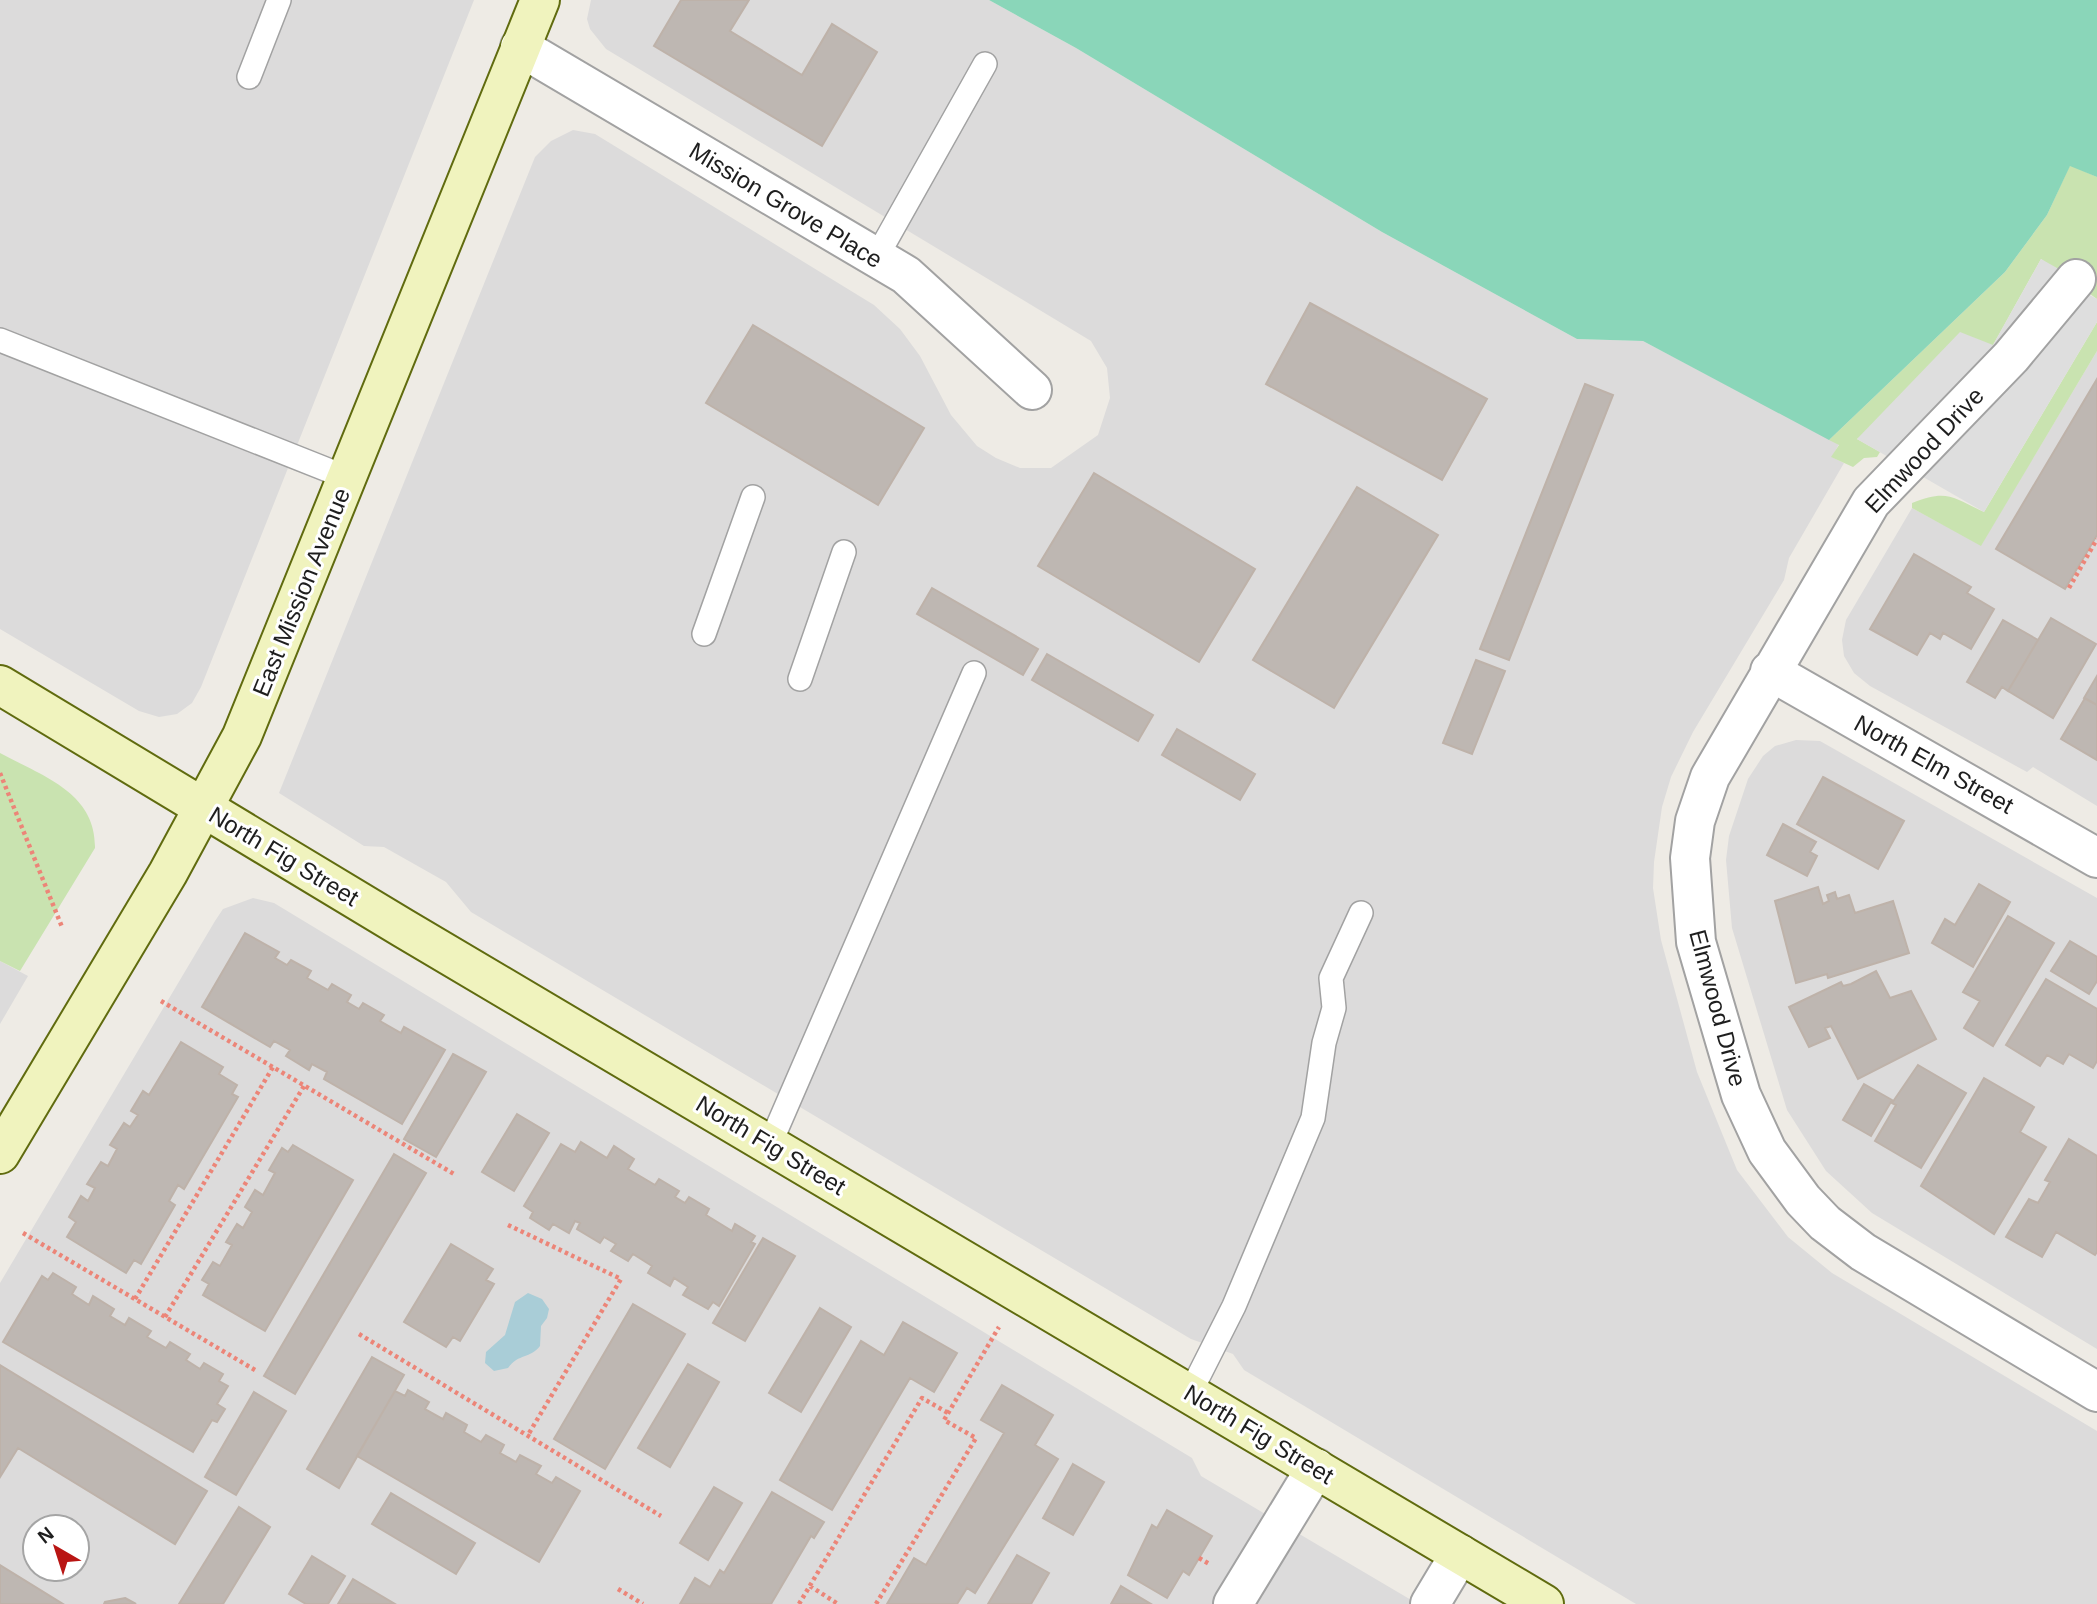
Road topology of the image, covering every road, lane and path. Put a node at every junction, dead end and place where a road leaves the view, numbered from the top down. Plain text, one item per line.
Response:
1 (279, 0) edge
2 (540, 0) edge
3 (520, 47) junction
4 (985, 64) dead end
5 (249, 76) dead end
6 (876, 258) junction
7 (2076, 279) dead end
8 (0, 340) edge
9 (1032, 390) dead end
10 (348, 478) junction
11 (753, 497) dead end
12 (2097, 539) edge
13 (844, 552) dead end
14 (2069, 588) dead end
15 (704, 634) dead end
16 (1770, 671) junction
17 (974, 673) dead end
18 (800, 679) dead end
19 (0, 685) edge
20 (0, 773) edge
21 (204, 807) junction
22 (2097, 858) edge
23 (1361, 913) dead end
24 (62, 926) dead end
25 (161, 1001) dead end
26 (273, 1068) junction
27 (304, 1086) junction
28 (770, 1144) junction
29 (0, 1154) edge
30 (454, 1174) dead end
31 (508, 1225) dead end
32 (23, 1233) dead end
33 (135, 1300) junction
34 (165, 1317) junction
35 (999, 1327) dead end
36 (359, 1334) dead end
37 (255, 1370) dead end
38 (2097, 1392) edge
39 (1189, 1393) junction
40 (948, 1413) junction
41 (528, 1435) junction
42 (1316, 1468) junction
43 (661, 1516) dead end
44 (1460, 1554) junction
45 (810, 1587) junction
46 (618, 1589) dead end
47 (643, 1604) edge
48 (799, 1604) edge
49 (838, 1604) edge
50 (876, 1604) edge
51 (1233, 1604) edge
52 (1430, 1604) edge
53 (1544, 1604) edge

1 - 5 lane
2 - 3 street, East Mission Avenue
3 - 6 street, Mission Grove Place
3 - 10 street, East Mission Avenue
4 - 6 lane
6 - 9 street, Mission Grove Place
7 - 16 street, Elmwood Drive
8 - 10 lane
10 - 21 street, East Mission Avenue
11 - 15 lane
12 - 14 path
13 - 18 lane
16 - 22 street, North Elm Street
16 - 38 street, Elmwood Drive
17 - 28 lane
19 - 21 street, North Fig Street
20 - 24 path
21 - 28 street, North Fig Street
21 - 29 street, East Mission Avenue
23 - 39 lane
25 - 26 path
26 - 27 path
26 - 33 path
27 - 30 path
27 - 34 path
28 - 39 street, North Fig Street
31 - 41 path
32 - 33 path
33 - 34 path
34 - 37 path
35 - 40 path
36 - 41 path
39 - 42 street, North Fig Street
40 - 45 path
40 - 50 path
41 - 43 path
42 - 44 street, North Fig Street
42 - 51 street
44 - 52 street
44 - 53 street, North Fig Street
45 - 48 path
45 - 49 path
46 - 47 path

